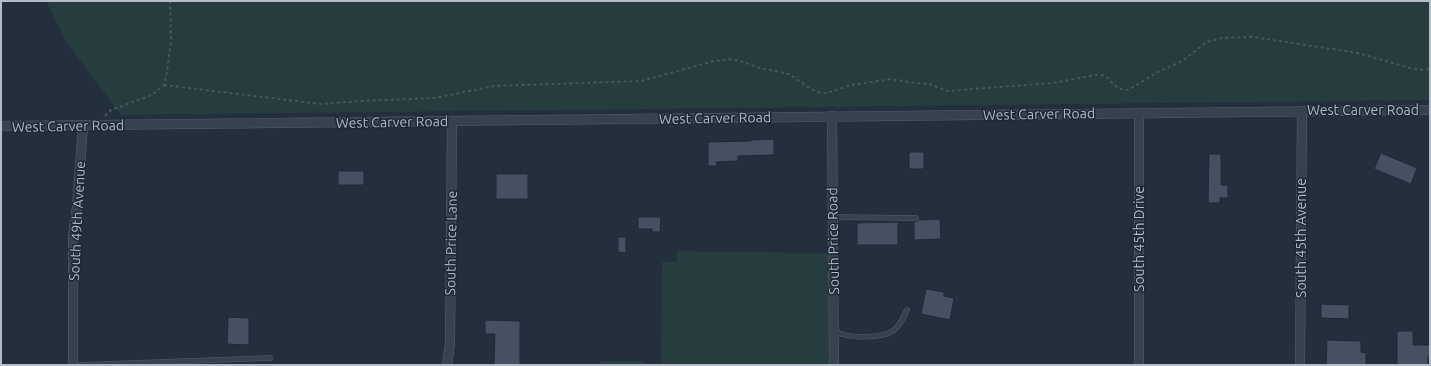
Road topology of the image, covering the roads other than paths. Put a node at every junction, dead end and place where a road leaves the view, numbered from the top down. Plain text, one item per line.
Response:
1 (1430, 110) edge
2 (1302, 111) junction
3 (1139, 113) junction
4 (832, 116) junction
5 (83, 125) junction
6 (1, 126) edge
7 (452, 129) junction
8 (832, 217) junction
9 (916, 218) dead end
10 (907, 310) dead end
11 (834, 330) junction
12 (270, 358) dead end
13 (240, 359) junction
14 (198, 363) edge
15 (147, 364) edge
16 (73, 365) edge
17 (80, 365) edge
18 (239, 365) edge
19 (447, 365) edge
20 (834, 365) edge
21 (1139, 365) edge
22 (1300, 365) edge

1 - 2 street, West Carver Road
2 - 3 street, West Carver Road
2 - 22 street, South 45th Avenue
3 - 4 street, West Carver Road
3 - 21 street, South 45th Drive
4 - 7 street, West Carver Road
4 - 8 street, South Price Road
5 - 6 street, West Carver Road
5 - 7 street, West Carver Road
5 - 16 street, South 49th Avenue
7 - 19 street, South Price Lane
8 - 9 lane
8 - 11 street, South Price Road
10 - 11 lane
11 - 20 street, South Price Road
12 - 13 lane
13 - 14 lane
13 - 18 lane
14 - 15 lane
15 - 17 lane

